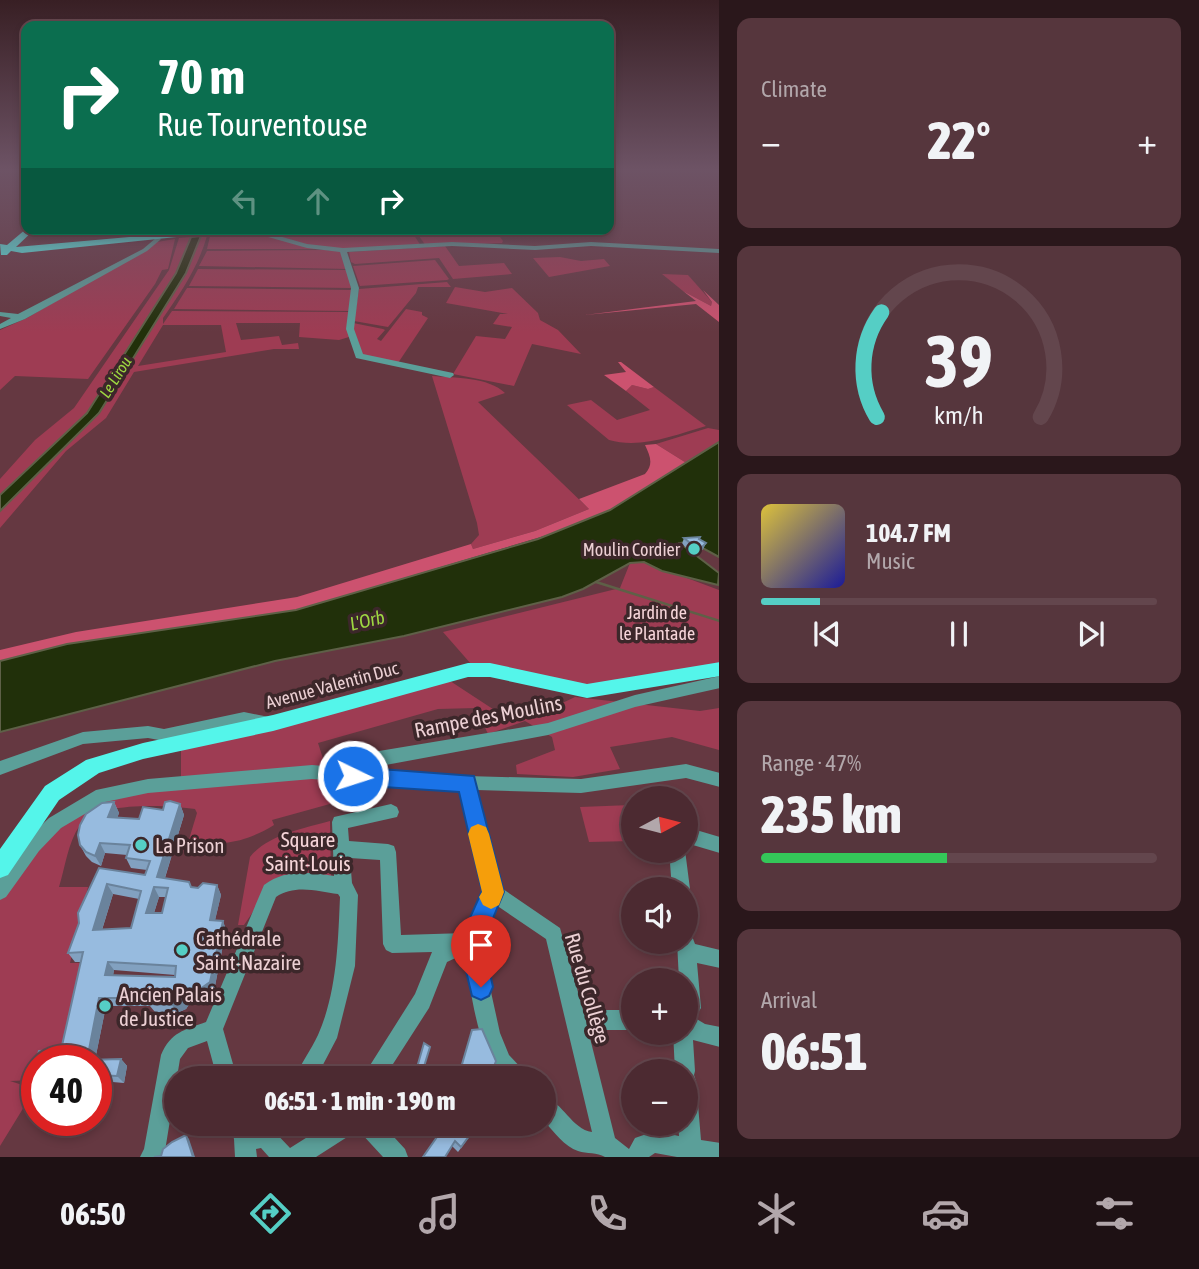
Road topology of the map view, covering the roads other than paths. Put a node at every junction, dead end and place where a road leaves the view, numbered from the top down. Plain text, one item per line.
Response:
1 (23, 235) edge
2 (158, 235) edge
3 (195, 235) edge
4 (270, 235) edge
5 (158, 239) junction
6 (0, 240) edge
7 (128, 241) junction
8 (8, 247) edge
9 (344, 250) junction
10 (719, 251) edge
11 (0, 257) edge
12 (0, 314) edge
13 (22, 317) junction
14 (0, 327) edge
15 (450, 375) dead end
16 (719, 669) edge
17 (719, 682) edge
18 (274, 723) junction
19 (0, 768) edge
20 (353, 776) junction
21 (719, 780) edge
22 (467, 783) junction
23 (391, 812) dead end
24 (698, 839) edge
25 (719, 845) edge
26 (342, 849) junction
27 (0, 867) edge
28 (343, 886) junction
29 (0, 891) edge
30 (493, 892) junction
31 (471, 942) junction
32 (698, 951) edge
33 (719, 959) edge
34 (575, 1020) junction
35 (621, 1020) edge
36 (214, 1030) junction
37 (698, 1031) edge
38 (719, 1037) edge
39 (224, 1066) edge
40 (312, 1066) edge
41 (380, 1066) edge
42 (506, 1066) edge
43 (556, 1118) edge
44 (328, 1136) edge
45 (379, 1136) edge
46 (690, 1136) edge
47 (244, 1140) edge
48 (691, 1149) junction
49 (614, 1150) edge
50 (719, 1154) edge
51 (151, 1157) edge
52 (284, 1157) edge
53 (296, 1157) edge
54 (397, 1157) edge
55 (636, 1157) edge

1 - 8 main road
2 - 7 street
3 - 5 main road
4 - 9 street
5 - 7 main road
5 - 13 street
6 - 8 main road
7 - 8 main road
8 - 11 main road
9 - 10 street
9 - 15 street
12 - 13 street
13 - 14 street
16 - 18 main road, Avenue Valentin Duc
17 - 20 street, Rampe des Moulins
18 - 19 street
18 - 27 main road, Avenue Valentin Duc
20 - 22 street
20 - 29 street
21 - 22 street
22 - 30 street
23 - 26 street
24 - 25 street
26 - 28 street
26 - 31 street
28 - 36 street
28 - 40 street
30 - 31 street
30 - 34 street, Rue du Collège
31 - 41 street
31 - 42 street
32 - 33 street
34 - 35 street
34 - 49 street, Rue du Collège
36 - 39 street
36 - 51 street
37 - 38 street
43 - 49 street
44 - 53 street
45 - 54 street
46 - 48 street
47 - 52 street
48 - 50 street
48 - 55 street

